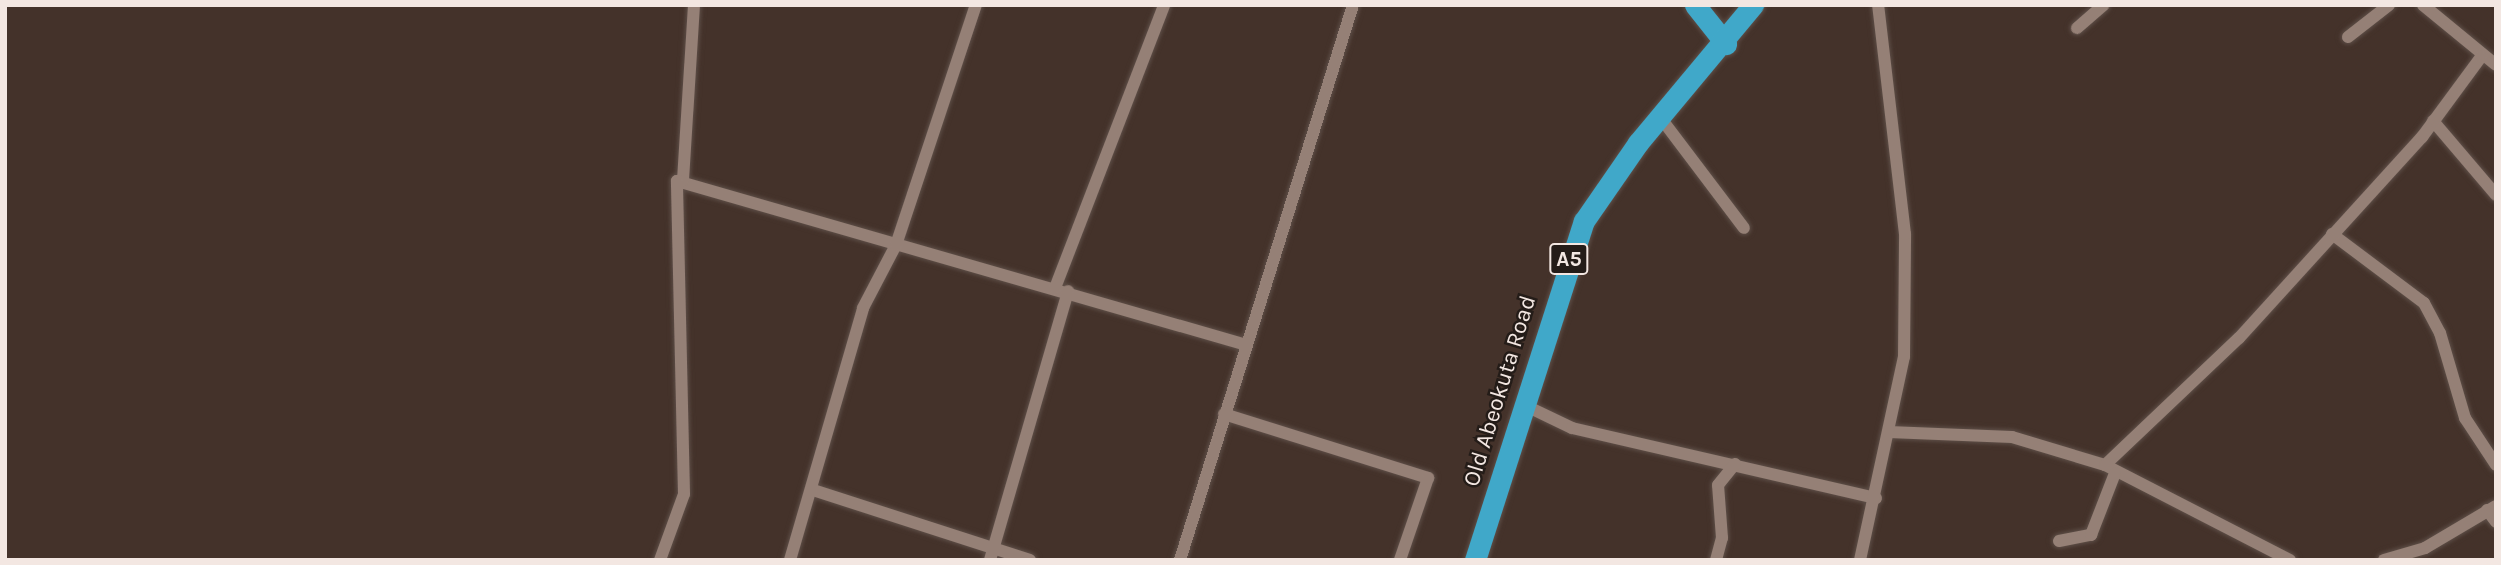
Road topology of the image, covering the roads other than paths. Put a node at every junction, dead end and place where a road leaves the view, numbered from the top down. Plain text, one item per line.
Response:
1 (694, 5) edge
2 (976, 5) edge
3 (1164, 5) edge
4 (1353, 5) edge
5 (1695, 5) edge
6 (1753, 5) edge
7 (1878, 5) edge
8 (2103, 5) edge
9 (2389, 5) edge
10 (2423, 5) edge
11 (2077, 28) dead end
12 (2348, 37) dead end
13 (1726, 44) junction
14 (2491, 61) edge
15 (1660, 117) junction
16 (2433, 121) junction
17 (677, 181) junction
18 (2496, 195) edge
19 (1744, 228) dead end
20 (2332, 234) junction
21 (896, 245) junction
22 (1062, 290) junction
23 (1243, 344) junction
24 (1524, 405) junction
25 (1224, 414) junction
26 (1889, 432) junction
27 (1735, 464) junction
28 (2496, 465) edge
29 (2110, 469) junction
30 (813, 490) junction
31 (1876, 498) junction
32 (2492, 508) edge
33 (2496, 522) edge
34 (2059, 541) dead end
35 (991, 554) edge
36 (660, 560) edge
37 (790, 560) edge
38 (1030, 560) edge
39 (1180, 560) edge
40 (1400, 560) edge
41 (1475, 560) edge
42 (1716, 560) edge
43 (1860, 560) edge
44 (2290, 560) edge
45 (2384, 560) edge

1 - 17 street
2 - 21 street
3 - 22 street
4 - 23 street
5 - 13 highway
6 - 13 highway, Old Abeokuta Road / A5
7 - 26 street
8 - 11 street
9 - 12 street
10 - 14 street
13 - 15 highway, Old Abeokuta Road / A5
14 - 16 street
15 - 19 street
15 - 24 highway, Old Abeokuta Road / A5
16 - 18 street
16 - 20 street
17 - 21 street
17 - 36 street
20 - 28 street
20 - 29 street
21 - 22 street
21 - 30 street
22 - 23 street
22 - 35 street
23 - 25 street
24 - 27 street
24 - 41 highway, Old Abeokuta Road / A5
25 - 39 street
25 - 40 street
26 - 29 street
26 - 31 street
27 - 31 street
27 - 42 street
29 - 34 street
29 - 44 street
30 - 35 street
30 - 37 street
31 - 43 street
32 - 33 street
32 - 45 street
35 - 38 street

